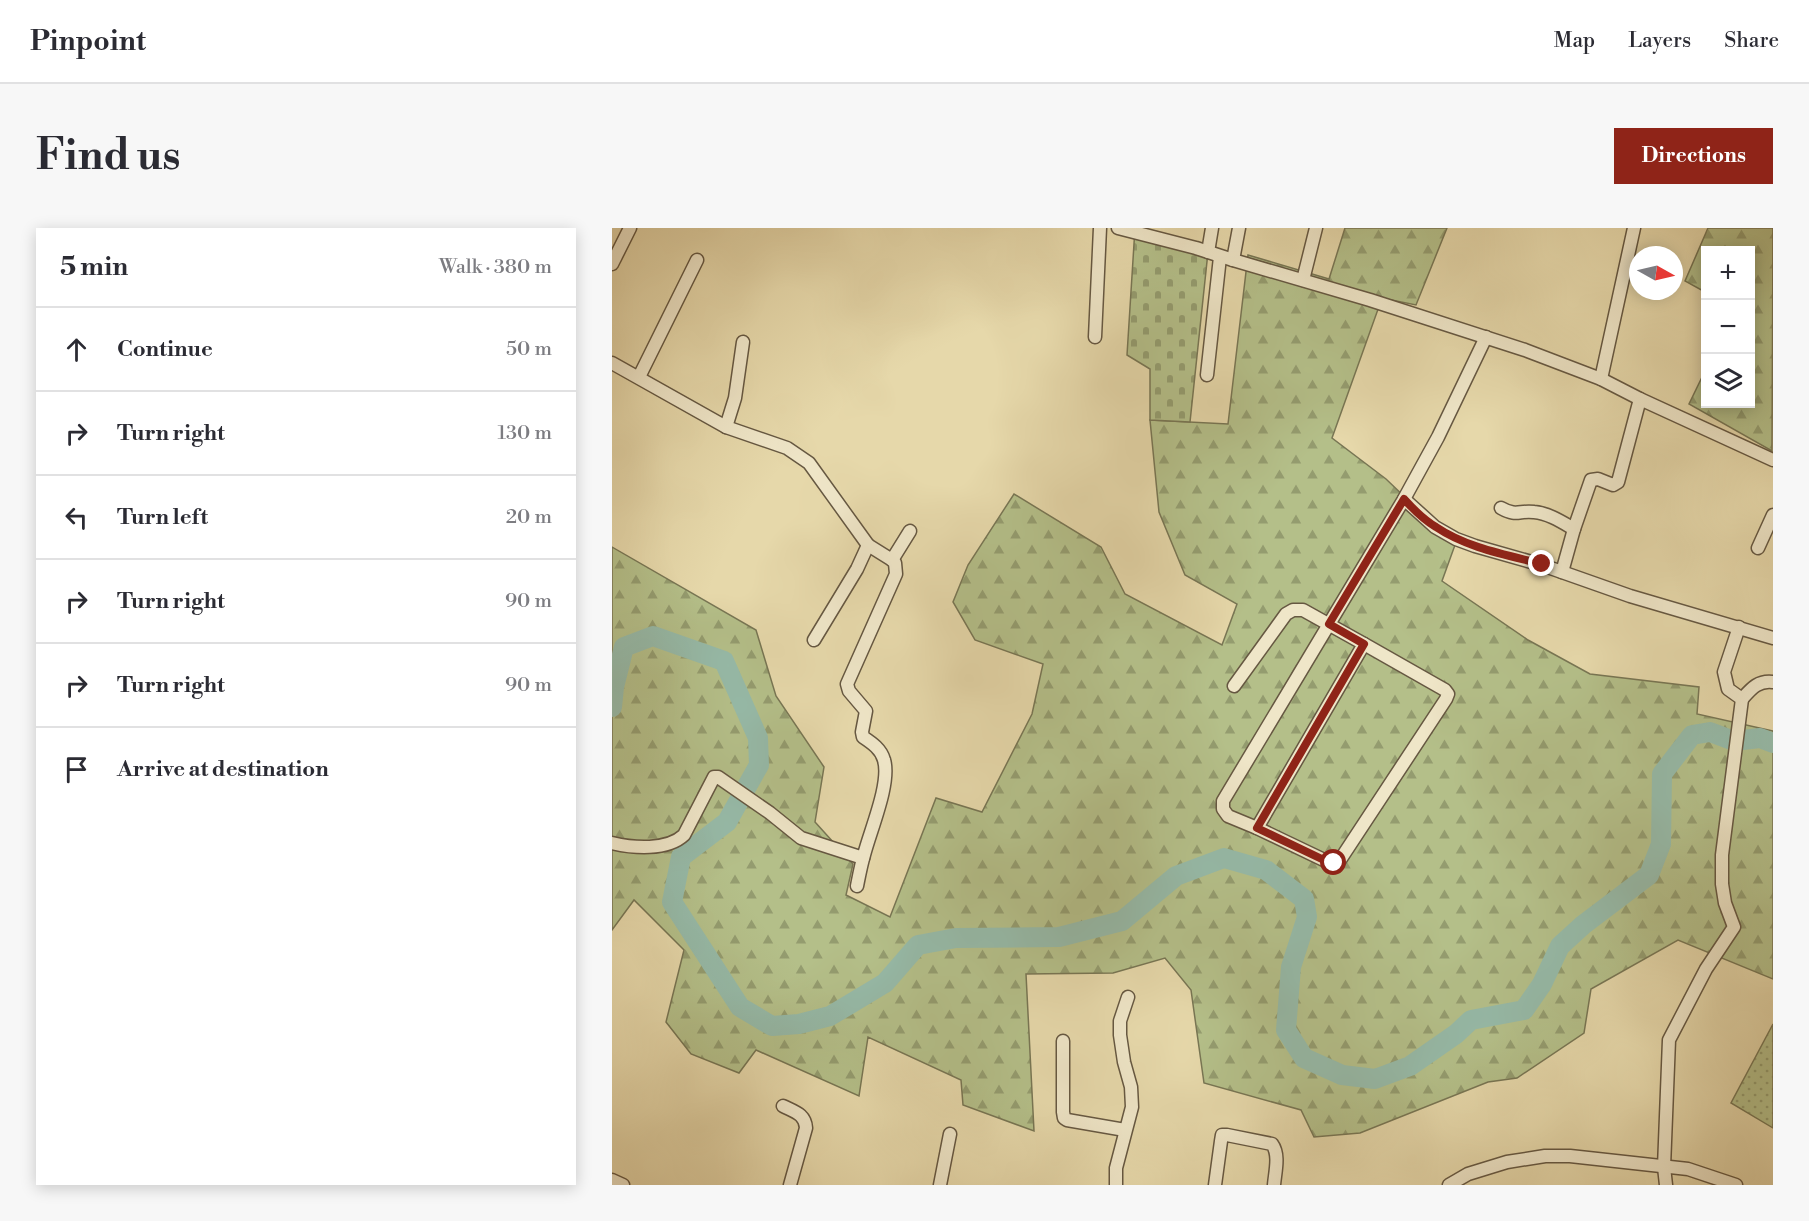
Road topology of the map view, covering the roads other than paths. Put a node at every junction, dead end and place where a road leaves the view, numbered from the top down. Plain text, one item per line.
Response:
1 (630, 228) edge
2 (1100, 228) edge
3 (1118, 228) edge
4 (1212, 228) edge
5 (1239, 228) edge
6 (1316, 228) edge
7 (1634, 228) edge
8 (1214, 254) junction
9 (697, 260) dead end
10 (1233, 260) junction
11 (612, 264) edge
12 (1303, 280) junction
13 (1095, 337) dead end
14 (1486, 337) junction
15 (743, 342) dead end
16 (612, 363) edge
17 (1207, 375) dead end
18 (639, 377) junction
19 (1601, 379) junction
20 (1640, 399) junction
21 (726, 427) junction
22 (1773, 460) edge
23 (1404, 499) junction
24 (1501, 508) dead end
25 (1773, 515) edge
26 (1574, 529) junction
27 (910, 531) dead end
28 (868, 545) junction
29 (1758, 548) dead end
30 (892, 560) junction
31 (1563, 572) junction
32 (1329, 624) junction
33 (1739, 627) junction
34 (1773, 638) edge
35 (814, 640) dead end
36 (1364, 644) junction
37 (1773, 682) edge
38 (1234, 686) dead end
39 (1741, 703) junction
40 (1257, 828) junction
41 (612, 843) edge
42 (863, 858) junction
43 (857, 886) dead end
44 (1128, 997) dead end
45 (1063, 1041) dead end
46 (783, 1106) dead end
47 (1125, 1130) junction
48 (950, 1134) dead end
49 (1664, 1167) junction
50 (612, 1180) edge
51 (622, 1185) edge
52 (790, 1185) edge
53 (940, 1185) edge
54 (1116, 1185) edge
55 (1215, 1185) edge
56 (1274, 1185) edge
57 (1449, 1185) edge
58 (1666, 1185) edge
59 (1736, 1185) edge

1 - 11 street
2 - 13 street
3 - 8 street
4 - 8 street
5 - 10 street
6 - 12 street
7 - 19 street
8 - 10 street
8 - 17 street
9 - 18 street
10 - 12 street
12 - 14 street
14 - 19 street
14 - 23 street
15 - 21 street
16 - 18 street
18 - 21 street
19 - 20 street
20 - 22 street
20 - 26 street
21 - 28 street
23 - 31 street
23 - 32 street
24 - 26 street
25 - 29 street
26 - 31 street
27 - 30 street
28 - 30 street
28 - 35 street
30 - 42 street
31 - 33 street
32 - 36 street
32 - 38 street
32 - 40 street
33 - 34 street
33 - 39 street
36 - 40 street
36 - 40 street
37 - 39 street
39 - 49 street
41 - 42 street
42 - 43 street
44 - 47 street
45 - 47 street
46 - 52 street
47 - 54 street
48 - 53 street
49 - 57 street
49 - 58 street
49 - 59 street
50 - 51 street
55 - 56 street

